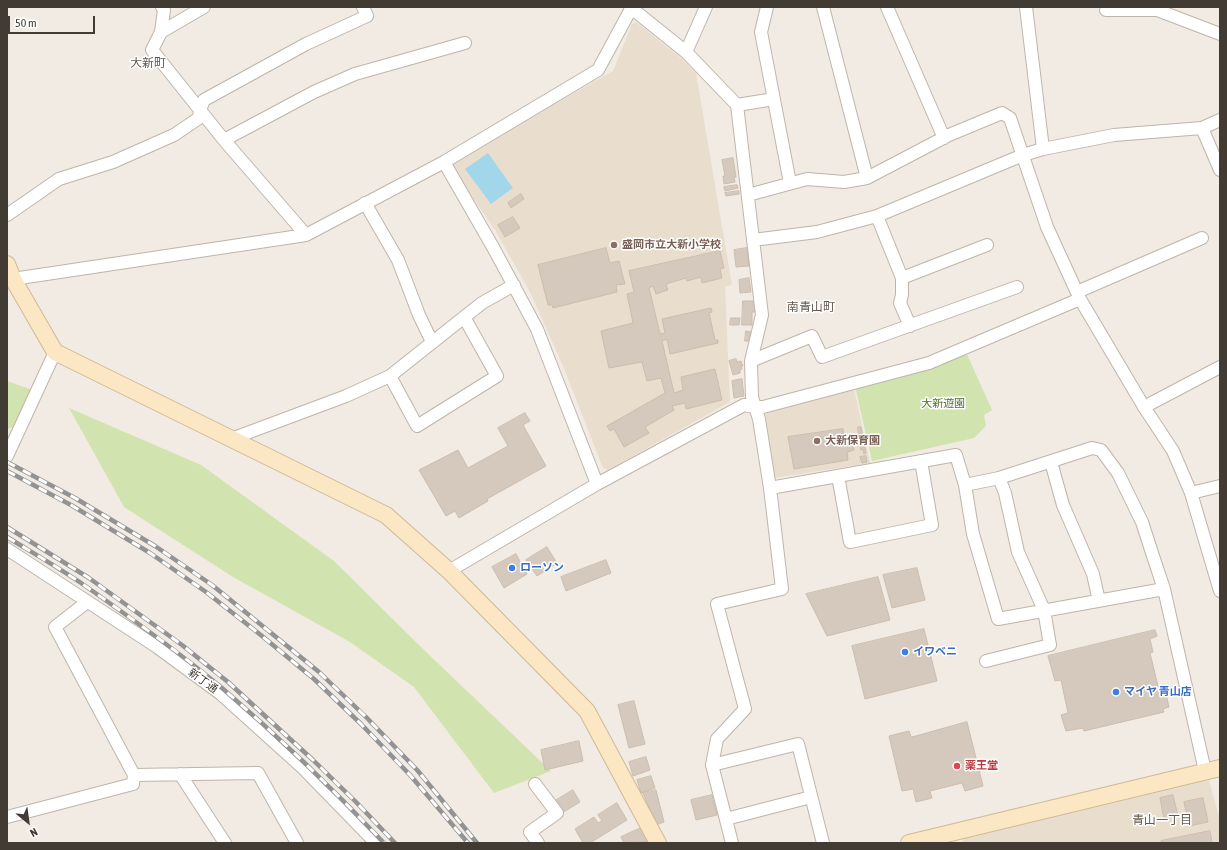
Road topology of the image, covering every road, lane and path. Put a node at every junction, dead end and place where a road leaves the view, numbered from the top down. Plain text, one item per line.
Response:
1 (162, 7) edge
2 (204, 7) edge
3 (362, 7) edge
4 (631, 7) edge
5 (706, 7) edge
6 (767, 7) edge
7 (823, 7) edge
8 (887, 7) edge
9 (1026, 7) edge
10 (1158, 8) edge
11 (1106, 10) dead end
12 (161, 32) junction
13 (1220, 34) edge
14 (465, 43) dead end
15 (686, 52) junction
16 (774, 99) junction
17 (737, 105) junction
18 (200, 110) junction
19 (1220, 120) edge
20 (1202, 128) junction
21 (944, 138) junction
22 (224, 140) junction
23 (1043, 149) junction
24 (1023, 155) junction
25 (444, 162) junction
26 (1220, 170) edge
27 (867, 178) junction
28 (790, 183) junction
29 (748, 195) junction
30 (365, 203) junction
31 (7, 215) edge
32 (877, 216) junction
33 (306, 235) junction
34 (1202, 238) dead end
35 (753, 240) junction
36 (987, 245) dead end
37 (10, 271) edge
38 (902, 278) junction
39 (514, 285) junction
40 (1017, 287) dead end
41 (1079, 296) junction
42 (464, 317) junction
43 (910, 326) junction
44 (432, 342) junction
45 (55, 352) junction
46 (751, 361) junction
47 (1220, 367) edge
48 (390, 376) junction
49 (754, 407) junction
50 (1144, 407) junction
51 (231, 439) junction
52 (7, 456) edge
53 (921, 461) junction
54 (1051, 462) junction
55 (838, 476) junction
56 (1000, 478) junction
57 (597, 484) junction
58 (965, 485) junction
59 (1220, 486) edge
60 (770, 488) junction
61 (1192, 492) junction
62 (7, 549) edge
63 (449, 571) junction
64 (1164, 589) junction
65 (1220, 591) edge
66 (1099, 601) junction
67 (88, 602) junction
68 (1044, 610) junction
69 (986, 661) dead end
70 (712, 765) junction
71 (1213, 770) edge
72 (180, 774) junction
73 (134, 775) junction
74 (535, 784) dead end
75 (811, 797) junction
76 (7, 817) edge
77 (726, 819) junction
78 (225, 843) edge
79 (298, 843) edge
80 (376, 843) edge
81 (538, 843) edge
82 (658, 843) edge
83 (732, 843) edge
84 (823, 843) edge
85 (909, 843) edge

1 - 12 street
2 - 12 street
3 - 18 street
4 - 15 street
4 - 25 street
5 - 15 street
6 - 16 street
7 - 27 street
8 - 21 street
9 - 23 street
10 - 11 street
10 - 13 street
12 - 18 street
14 - 22 street
15 - 17 street
16 - 17 street
16 - 28 street
17 - 29 street
18 - 22 street
18 - 31 street
19 - 20 street
20 - 23 street
20 - 26 street
21 - 24 street
21 - 27 street
22 - 33 street
23 - 24 street
24 - 32 street
24 - 41 street
25 - 30 street
25 - 39 street
27 - 28 street
28 - 29 street
29 - 35 street
30 - 33 street
30 - 44 street
32 - 35 street
32 - 38 street
33 - 37 street
34 - 41 street
35 - 46 street
36 - 38 street
37 - 45 street
38 - 43 street
39 - 42 street
39 - 57 street
40 - 43 street
41 - 49 street
41 - 50 street
42 - 44 street
42 - 48 street
43 - 46 street
44 - 48 street
45 - 51 street
45 - 52 street
46 - 49 street
47 - 50 street
48 - 51 street
49 - 57 street
49 - 60 street
50 - 61 street
51 - 63 street
53 - 55 street
53 - 55 street
53 - 58 street
54 - 56 street
54 - 64 street
54 - 66 street
55 - 60 street
56 - 58 street
56 - 68 street
57 - 63 street
58 - 68 street
59 - 61 street
60 - 70 street
61 - 65 street
62 - 67 street, 新丁通
63 - 82 street
64 - 66 street
64 - 71 street
66 - 68 street
67 - 73 street
67 - 80 street, 新丁通
68 - 69 street
70 - 75 street
70 - 77 street
71 - 85 street
72 - 73 street
72 - 78 street
72 - 79 street
73 - 76 street
74 - 81 street
75 - 77 street
75 - 84 street
77 - 83 street

